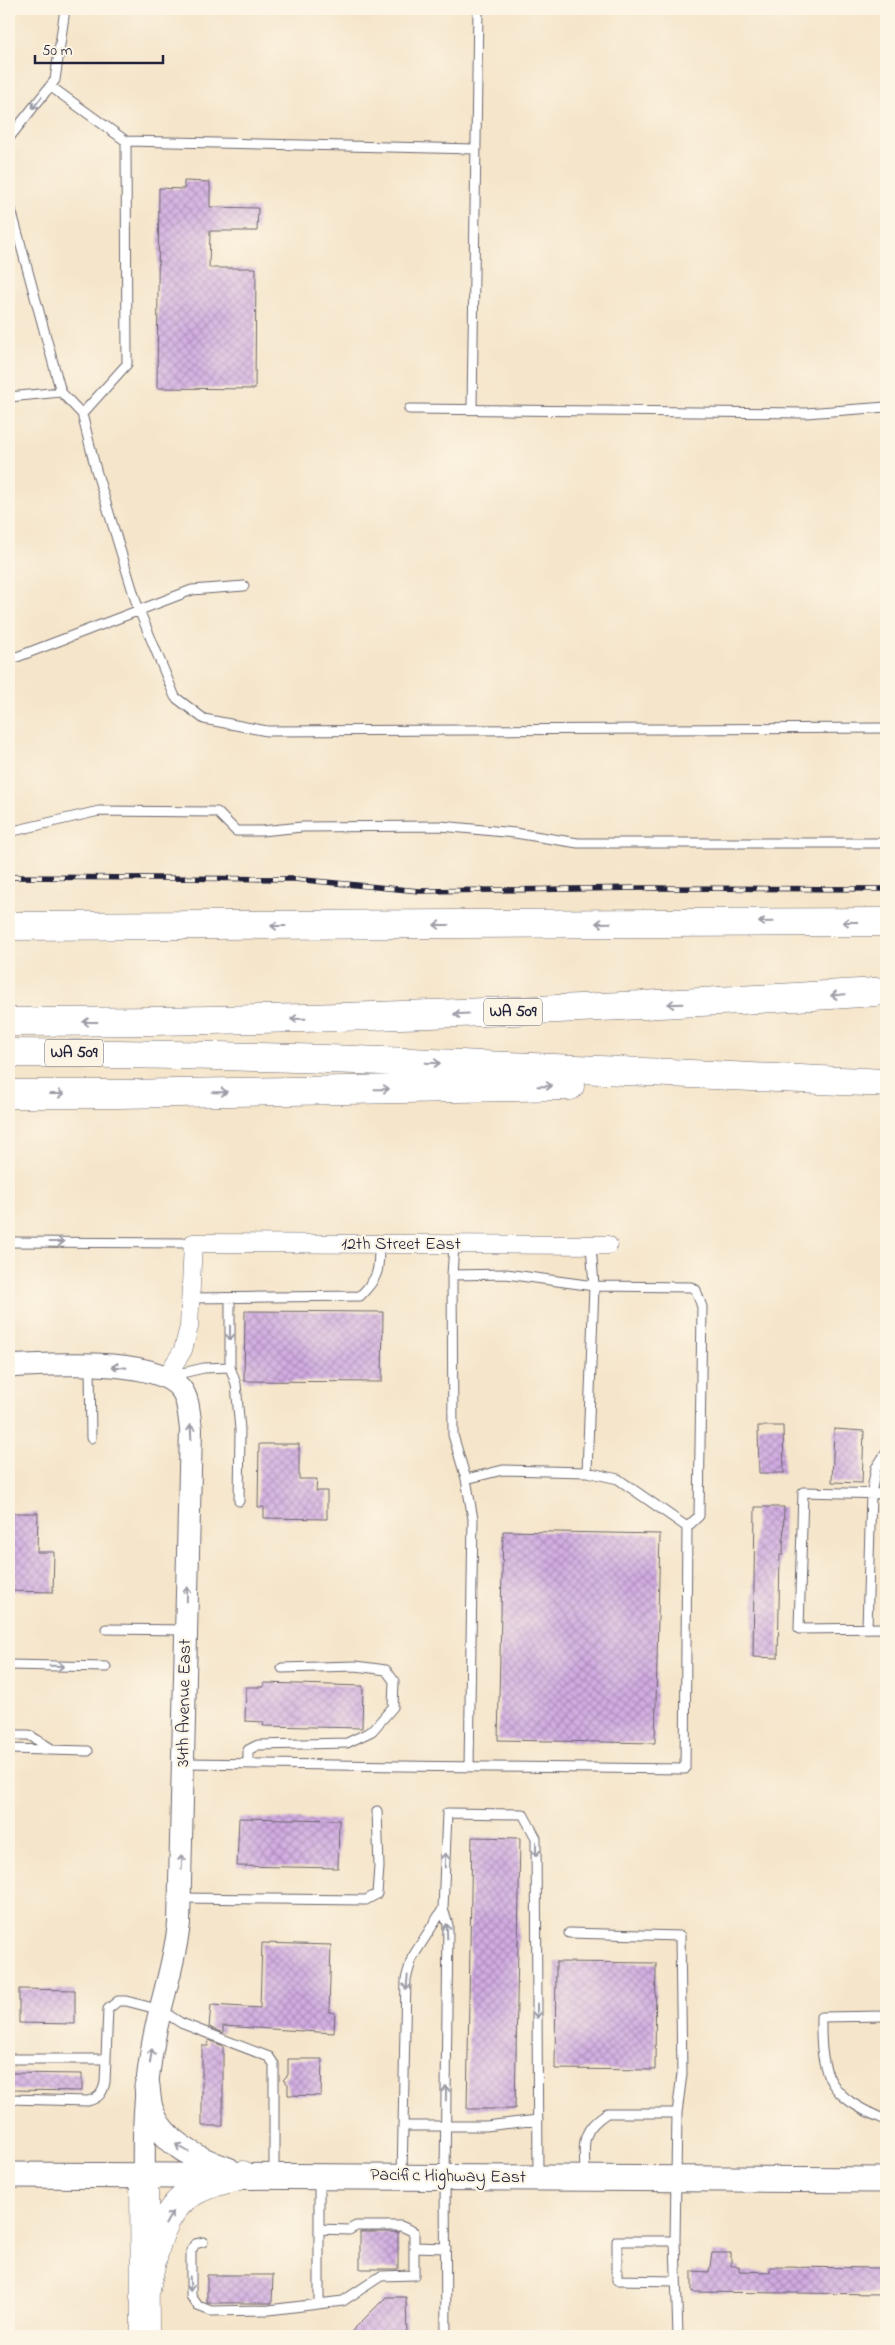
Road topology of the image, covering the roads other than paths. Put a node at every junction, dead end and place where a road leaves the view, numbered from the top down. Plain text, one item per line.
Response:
1 (65, 9) edge
2 (478, 9) edge
3 (50, 86) junction
4 (9, 138) edge
5 (126, 141) junction
6 (475, 149) junction
7 (9, 202) edge
8 (61, 392) junction
9 (9, 397) edge
10 (886, 407) edge
11 (472, 408) junction
12 (409, 409) dead end
13 (82, 414) junction
14 (244, 586) dead end
15 (140, 610) junction
16 (9, 660) edge
17 (886, 728) edge
18 (9, 832) edge
19 (886, 843) edge
20 (886, 922) edge
21 (9, 926) edge
22 (886, 991) edge
23 (9, 1022) edge
24 (9, 1053) edge
25 (886, 1083) edge
26 (886, 1088) edge
27 (9, 1094) edge
28 (9, 1242) edge
29 (193, 1243) junction
30 (454, 1245) junction
31 (590, 1245) junction
32 (608, 1245) dead end
33 (379, 1246) junction
34 (452, 1275) junction
35 (594, 1286) junction
36 (190, 1298) junction
37 (230, 1298) junction
38 (90, 1365) junction
39 (9, 1366) edge
40 (230, 1367) junction
41 (166, 1377) junction
42 (91, 1438) dead end
43 (886, 1453) edge
44 (587, 1472) junction
45 (466, 1479) junction
46 (871, 1494) junction
47 (886, 1494) edge
48 (239, 1501) dead end
49 (686, 1527) junction
50 (867, 1628) junction
51 (886, 1628) edge
52 (106, 1629) dead end
53 (186, 1630) junction
54 (9, 1665) edge
55 (106, 1667) dead end
56 (282, 1668) dead end
57 (9, 1735) edge
58 (9, 1749) edge
59 (54, 1750) junction
60 (88, 1751) dead end
61 (185, 1763) junction
62 (248, 1764) junction
63 (469, 1767) junction
64 (378, 1811) dead end
65 (180, 1898) junction
66 (443, 1909) junction
67 (569, 1932) dead end
68 (161, 2010) junction
69 (886, 2016) edge
70 (9, 2059) edge
71 (105, 2059) junction
72 (146, 2086) junction
73 (9, 2100) edge
74 (677, 2113) junction
75 (538, 2120) junction
76 (886, 2120) edge
77 (403, 2126) junction
78 (446, 2126) junction
79 (144, 2174) junction
80 (9, 2175) edge
81 (242, 2175) junction
82 (274, 2175) junction
83 (319, 2176) junction
84 (402, 2177) junction
85 (445, 2177) junction
86 (538, 2178) junction
87 (585, 2178) junction
88 (676, 2179) junction
89 (886, 2180) edge
90 (319, 2229) junction
91 (674, 2241) junction
92 (202, 2242) dead end
93 (414, 2247) junction
94 (446, 2248) junction
95 (676, 2281) junction
96 (144, 2297) junction
97 (318, 2303) junction
98 (145, 2336) edge
99 (446, 2336) edge
100 (678, 2336) edge

1 - 3 lane
2 - 6 lane
3 -> 4 lane
3 - 5 lane
5 - 6 lane
5 - 13 lane
6 - 11 lane
7 - 8 lane
8 - 9 lane
8 - 13 lane
10 - 11 lane
11 - 12 lane
13 - 15 lane
14 - 15 lane
15 - 16 lane
15 - 17 lane
18 - 19 lane
20 -> 21 highway
22 -> 23 highway, WA 509
24 -> 25 highway, WA 509
27 -> 26 highway
28 -> 29 lane
29 - 33 street, 12th Street East
29 - 36 street
30 - 31 street, 12th Street East
30 - 33 street, 12th Street East
30 - 34 lane
31 - 32 street, 12th Street East
31 - 35 lane
33 - 37 lane
34 - 35 lane
34 - 45 lane
35 - 44 lane
35 - 49 lane
36 - 37 lane
36 - 41 street
37 -> 40 lane
38 - 39 street
41 -> 38 street
38 - 42 lane
40 - 41 lane
40 - 48 lane
53 -> 41 street, 34th Avenue East
43 - 46 lane
44 - 45 lane
44 - 49 lane
45 - 63 lane
46 - 47 lane
46 - 50 lane
46 - 50 lane
49 - 63 lane
50 - 51 lane
52 - 53 lane
53 - 61 street, 34th Avenue East
54 -> 55 lane
56 - 62 lane
57 - 59 lane
58 - 59 lane
59 - 60 lane
61 - 62 lane
65 -> 61 street, 34th Avenue East
62 - 63 lane
64 - 65 lane
65 - 68 street, 34th Avenue East
66 -> 75 lane
66 -> 77 lane
78 -> 66 lane
67 - 74 lane
68 - 71 lane
72 -> 68 street, 34th Avenue East
68 - 82 lane
69 - 76 lane
70 - 71 lane
71 - 73 lane
72 - 79 street, 34th Avenue East
81 -> 72 main road
74 - 87 lane
74 - 88 lane
75 - 78 lane
75 - 86 lane
77 - 78 lane
77 - 84 lane
78 - 85 lane
79 - 80 main road, Pacific Highway East
79 - 81 main road, Pacific Highway East
79 - 96 highway
81 - 82 main road, Pacific Highway East
96 -> 81 highway
82 - 83 main road, Pacific Highway East
83 - 84 main road, Pacific Highway East
83 - 90 lane
84 - 85 main road, Pacific Highway East
85 - 86 main road, Pacific Highway East
85 - 94 lane
86 - 87 main road, Pacific Highway East
87 - 88 main road, Pacific Highway East
88 - 89 main road, Pacific Highway East
88 - 91 lane
90 - 93 lane
90 - 97 lane
91 - 95 lane
91 - 95 lane
92 -> 97 lane
93 - 94 lane
93 - 97 lane
94 - 99 lane
95 - 100 lane
96 - 98 highway

